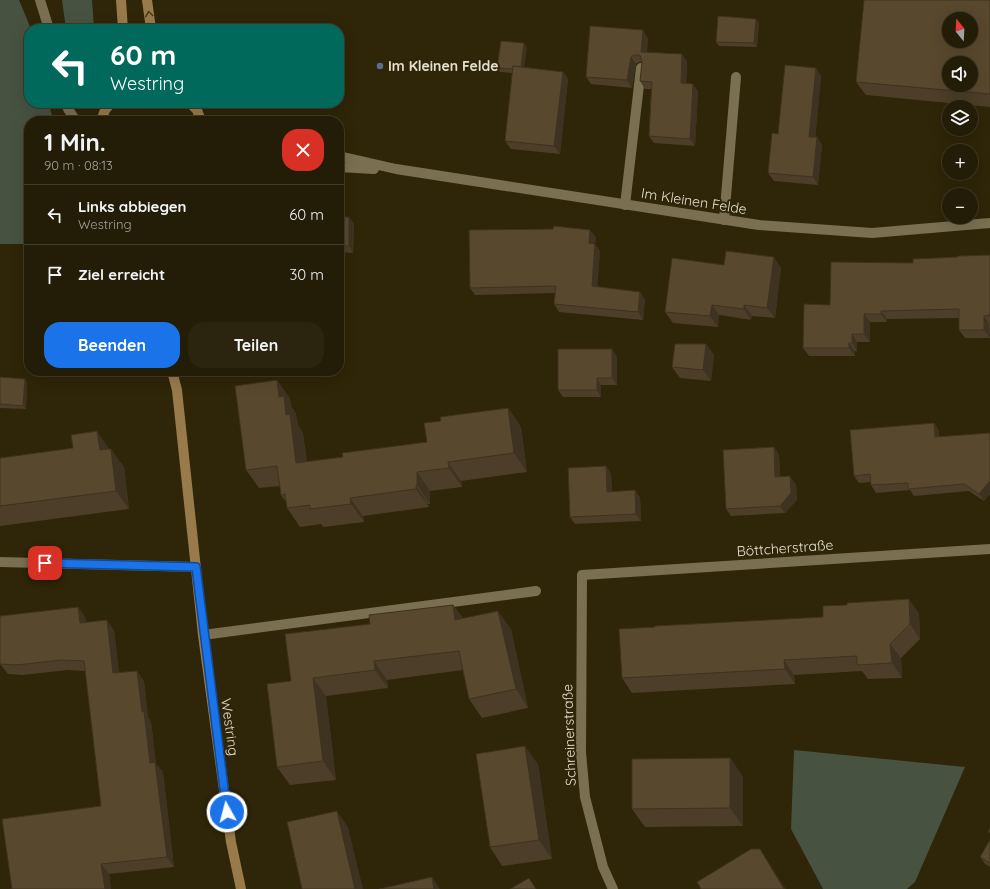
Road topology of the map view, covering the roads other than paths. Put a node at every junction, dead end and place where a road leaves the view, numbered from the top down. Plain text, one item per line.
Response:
1 (40, 0) edge
2 (121, 0) edge
3 (146, 0) edge
4 (47, 24) edge
5 (123, 24) edge
6 (149, 24) edge
7 (641, 68) edge
8 (736, 77) dead end
9 (344, 157) edge
10 (344, 167) edge
11 (396, 169) junction
12 (625, 205) junction
13 (724, 220) junction
14 (990, 223) edge
15 (173, 376) edge
16 (178, 376) edge
17 (177, 390) junction
18 (990, 548) edge
19 (0, 562) edge
20 (196, 567) junction
21 (582, 575) joint
22 (536, 591) dead end
23 (203, 635) junction
24 (241, 889) edge
25 (613, 889) edge

1 - 4 street
2 - 5 street
6 -> 3 street
7 - 12 street
8 - 13 street
9 - 11 street, Im Kleinen Felde
10 - 11 street, Im Kleinen Felde
11 - 12 street, Im Kleinen Felde
12 - 13 street, Im Kleinen Felde
13 - 14 street, Im Kleinen Felde
15 - 17 street, Westring
16 - 17 street, Westring
17 - 20 street, Westring
18 - 21 street, Böttcherstraße
19 - 20 street
20 - 23 street, Westring
21 - 25 street, Schreinerstraße
22 - 23 street
23 - 24 street, Westring

